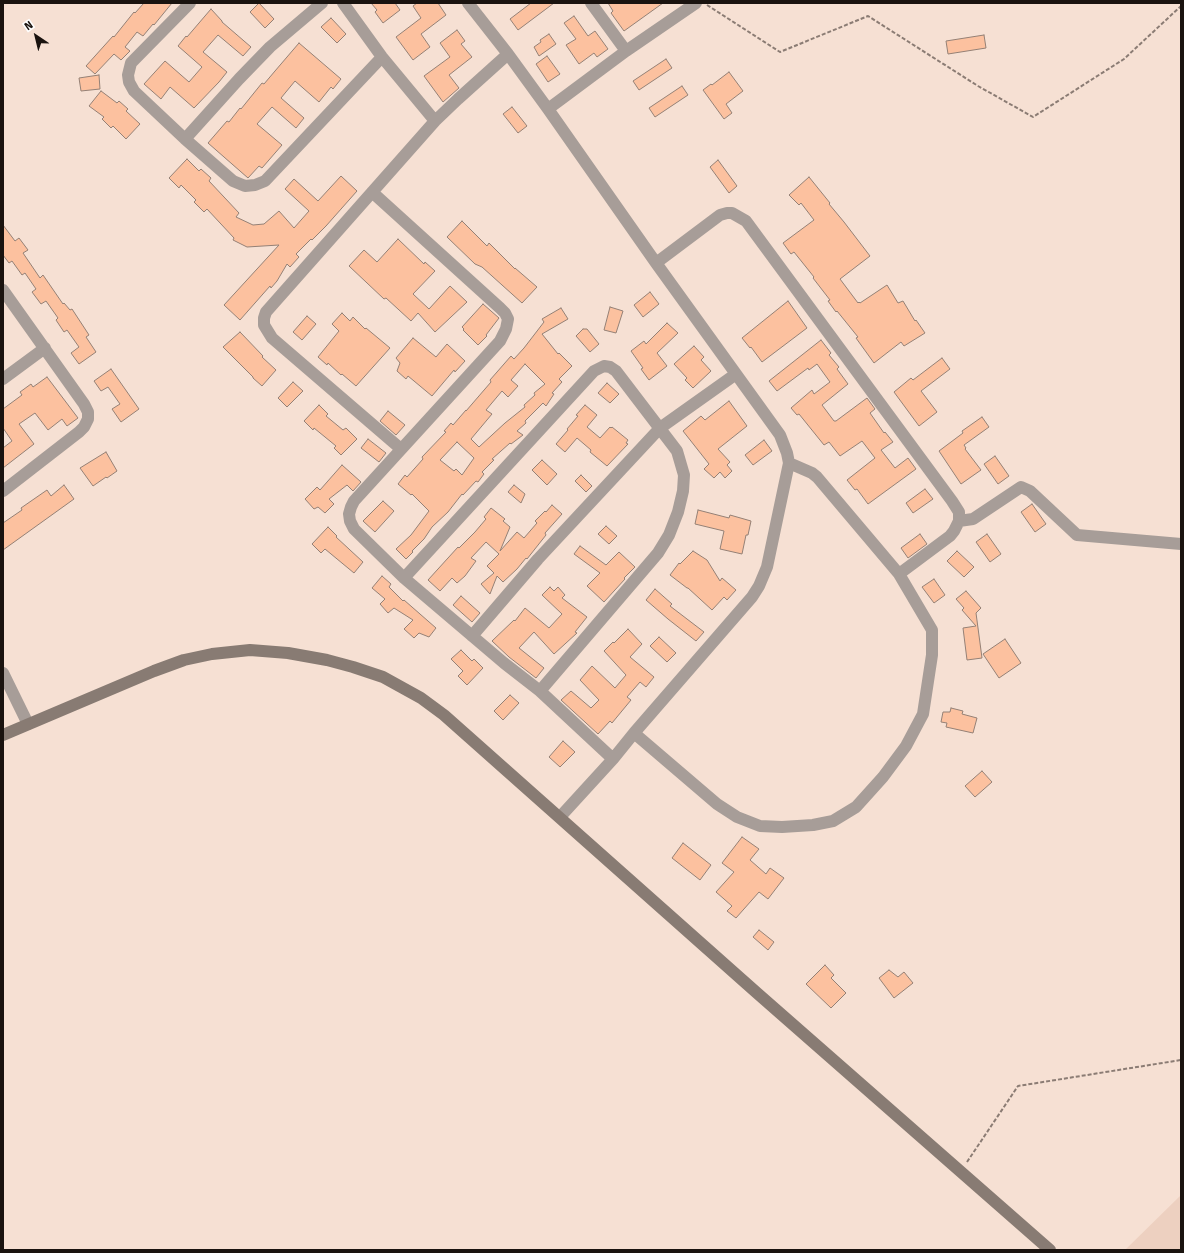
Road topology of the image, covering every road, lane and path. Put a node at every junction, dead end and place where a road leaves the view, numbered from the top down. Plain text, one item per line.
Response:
1 (190, 3) edge
2 (322, 3) edge
3 (343, 3) edge
4 (468, 3) edge
5 (591, 3) edge
6 (696, 3) edge
7 (705, 3) edge
8 (1181, 6) edge
9 (626, 52) junction
10 (508, 54) junction
11 (382, 57) junction
12 (548, 109) junction
13 (435, 121) junction
14 (185, 139) junction
15 (372, 192) junction
16 (656, 263) junction
17 (3, 290) edge
18 (45, 348) junction
19 (736, 374) junction
20 (3, 379) edge
21 (660, 428) junction
22 (401, 449) junction
23 (789, 463) junction
24 (3, 491) edge
25 (959, 522) junction
26 (1181, 544) edge
27 (899, 574) junction
28 (404, 578) junction
29 (472, 636) junction
30 (3, 673) edge
31 (540, 691) junction
32 (28, 724) junction
33 (634, 733) junction
34 (3, 735) edge
35 (613, 759) junction
36 (560, 817) junction
37 (1181, 1060) edge
38 (961, 1171) junction
39 (1050, 1250) edge

1 - 14 street
2 - 14 street
3 - 11 street
4 - 10 street
5 - 9 street
6 - 9 street
7 - 8 path
9 - 12 street
10 - 12 street
10 - 13 street
11 - 13 street
11 - 14 street
12 - 16 street
13 - 15 street
15 - 22 street
15 - 22 street
16 - 19 street
16 - 25 street
17 - 18 street
18 - 20 street
18 - 24 street
19 - 21 street
19 - 23 street
21 - 28 street
21 - 29 street
21 - 31 street
22 - 28 street
23 - 27 street
23 - 33 street
25 - 26 street
25 - 27 street
27 - 33 street
28 - 29 street
29 - 31 street
30 - 32 street
31 - 35 street
32 - 34 street
32 - 36 street
33 - 35 street
35 - 36 street
36 - 38 street
37 - 38 path
38 - 39 street

